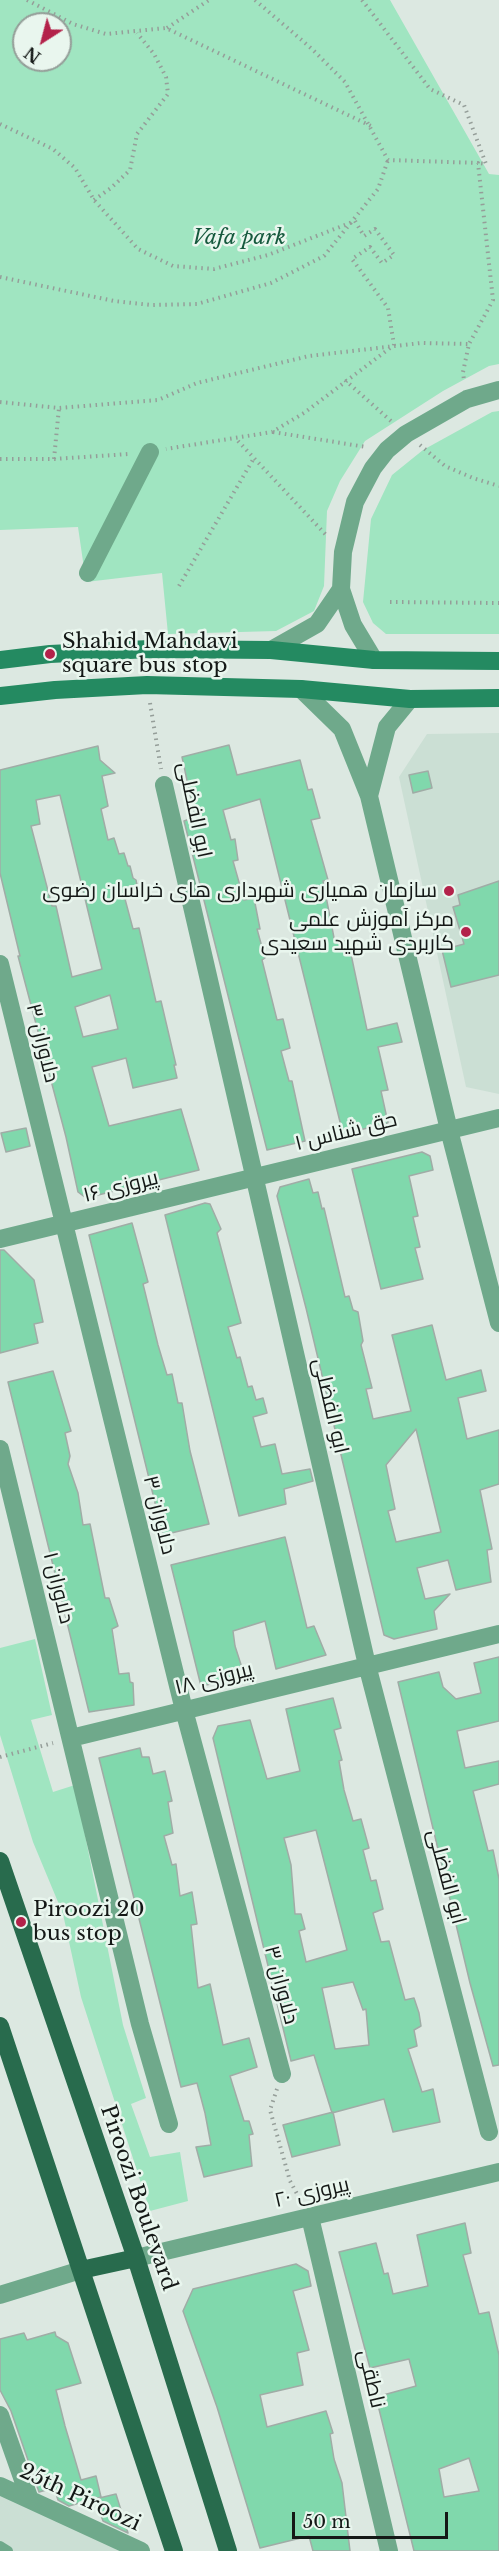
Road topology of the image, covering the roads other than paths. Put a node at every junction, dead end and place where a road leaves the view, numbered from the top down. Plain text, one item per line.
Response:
1 (499, 390) edge
2 (150, 452) road end
3 (88, 573) dead end
4 (341, 589) junction
5 (271, 650) junction
6 (0, 660) edge
7 (374, 660) junction
8 (499, 661) edge
9 (301, 689) junction
10 (0, 696) edge
11 (499, 698) edge
12 (410, 699) junction
13 (164, 785) road end
14 (369, 796) junction
15 (0, 964) edge
16 (499, 1118) edge
17 (449, 1130) junction
18 (253, 1178) junction
19 (63, 1224) junction
20 (0, 1239) edge
21 (499, 1323) edge
22 (0, 1449) edge
23 (499, 1634) edge
24 (367, 1665) junction
25 (184, 1710) junction
26 (71, 1738) junction
27 (0, 1861) edge
28 (0, 2026) edge
29 (282, 2074) road end
30 (169, 2124) dead end
31 (489, 2132) dead end
32 (499, 2172) edge
33 (310, 2217) junction
34 (136, 2258) junction
35 (81, 2270) junction
36 (0, 2295) edge
37 (0, 2415) edge
38 (0, 2486) edge
39 (30, 2500) junction
40 (0, 2546) edge
41 (8, 2551) edge
42 (141, 2551) edge
43 (174, 2551) edge
44 (228, 2551) edge
45 (389, 2551) edge

1 - 4 street
2 - 3 street
4 - 5 street
4 - 7 street
5 - 6 street
5 - 7 street
7 - 8 street
9 - 10 street
9 - 12 street
9 - 14 street
11 - 12 street
12 - 14 street
13 - 18 street, ابو الفضلی
14 - 17 street
15 - 19 street, دلاوران ۳
16 - 17 street, حق شناس ۱
17 - 18 street, حق شناس ۱
17 - 21 street
18 - 19 street, پیروزی ۱۶
18 - 24 street, ابو الفضلی
19 - 20 street, پیروزی ۱۶
19 - 25 street, دلاوران ۳
22 - 26 street, دلاوران ۱
23 - 24 street, پیروزی ۱۸
24 - 25 street, پیروزی ۱۸
24 - 31 street, ابو الفضلی
25 - 26 street, پیروزی ۱۸
25 - 29 street, دلاوران ۳
26 - 30 street, دلاوران ۱
27 - 34 main road, Piroozi Boulevard
28 - 35 main road
32 - 33 street, پیروزی ۲۰
33 - 34 street, پیروزی ۲۰
33 - 45 street, ناطقی
34 - 35 main road
34 - 44 main road, Piroozi Boulevard
35 - 36 street
35 - 43 main road
37 - 39 street
38 - 39 street, 25th Piroozi
39 - 42 street, 25th Piroozi
40 - 41 lane

